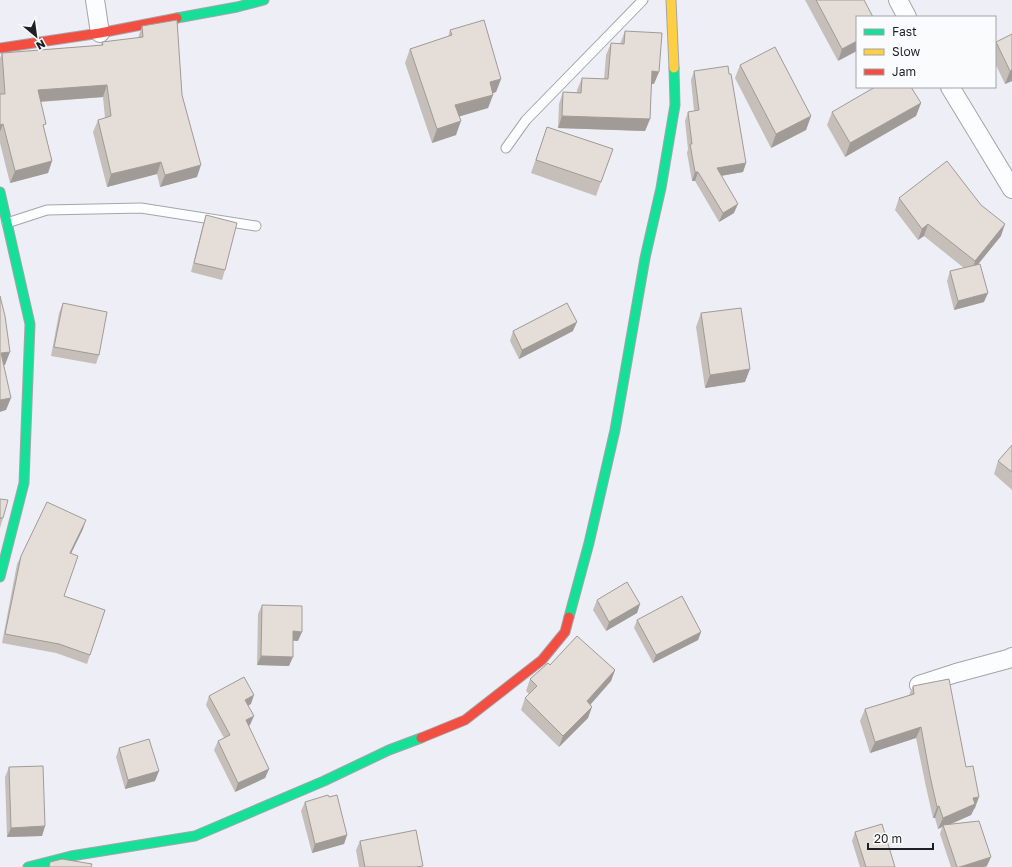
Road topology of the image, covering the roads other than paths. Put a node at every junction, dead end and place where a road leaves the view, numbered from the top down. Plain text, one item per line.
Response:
1 (95, 0) edge
2 (264, 0) edge
3 (643, 0) edge
4 (672, 0) edge
5 (898, 0) edge
6 (906, 16) edge
7 (100, 33) junction
8 (0, 48) edge
9 (951, 88) edge
10 (506, 148) dead end
11 (1012, 189) edge
12 (0, 192) edge
13 (7, 223) junction
14 (256, 226) dead end
15 (0, 577) edge
16 (1012, 657) edge
17 (919, 685) edge
18 (28, 867) edge

1 - 7 street
2 - 7 street
3 - 10 lane
4 - 18 street
5 - 6 street
7 - 8 street
9 - 11 street
12 - 13 street
13 - 14 lane
13 - 15 street
16 - 17 street

